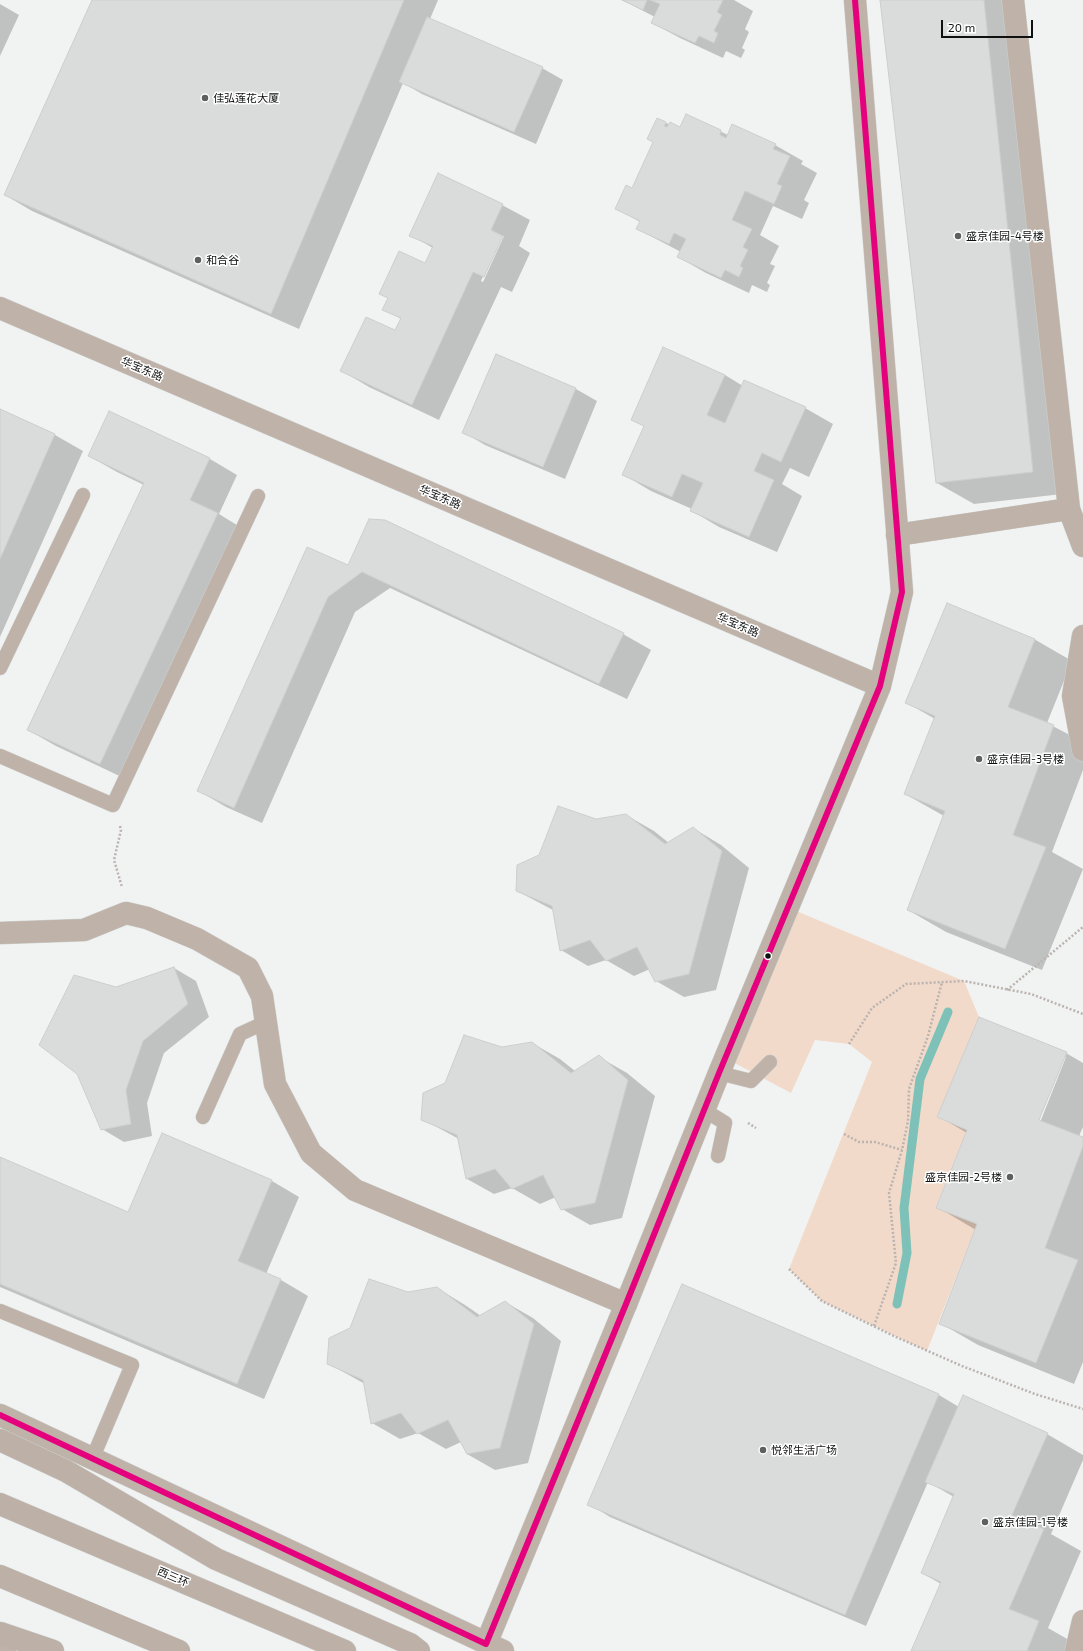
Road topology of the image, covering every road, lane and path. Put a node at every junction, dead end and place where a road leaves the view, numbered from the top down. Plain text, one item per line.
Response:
1 (855, 0) edge
2 (1013, 0) edge
3 (0, 308) edge
4 (83, 495) dead end
5 (258, 496) dead end
6 (1069, 509) junction
7 (897, 535) junction
8 (1083, 546) edge
9 (1083, 636) edge
10 (0, 668) edge
11 (880, 686) junction
12 (1083, 750) edge
13 (0, 756) edge
14 (113, 805) junction
15 (126, 913) junction
16 (1083, 927) edge
17 (0, 933) edge
18 (942, 982) junction
19 (1007, 990) junction
20 (1083, 1014) edge
21 (266, 1022) junction
22 (849, 1044) dead end
23 (770, 1062) dead end
24 (719, 1074) junction
25 (704, 1110) junction
26 (203, 1117) dead end
27 (844, 1134) dead end
28 (902, 1150) junction
29 (718, 1156) dead end
30 (789, 1269) dead end
31 (626, 1304) junction
32 (0, 1311) edge
33 (874, 1326) junction
34 (1083, 1409) edge
35 (0, 1415) edge
36 (0, 1440) edge
37 (93, 1457) junction
38 (0, 1504) edge
39 (0, 1576) edge
40 (1083, 1621) edge
41 (0, 1634) edge
42 (494, 1647) edge
43 (0, 1649) edge
44 (5, 1651) edge
45 (53, 1651) edge
46 (179, 1651) edge
47 (345, 1651) edge
48 (419, 1651) edge
49 (1076, 1651) edge

1 - 7 street
2 - 6 street
3 - 11 street, 华宝东路
4 - 10 lane
5 - 14 lane
6 - 7 street
6 - 8 street
7 - 11 street
9 - 12 street
11 - 24 street
13 - 14 lane
14 - 15 path
15 - 17 street
15 - 21 street
16 - 19 path
18 - 19 path
18 - 22 path
18 - 28 path
19 - 20 path
21 - 26 lane
21 - 31 street
23 - 24 lane
24 - 25 street
25 - 29 lane
25 - 31 street
27 - 28 path
28 - 33 path
30 - 33 path
31 - 42 street
32 - 37 lane
33 - 34 path
35 - 37 street
36 - 48 highway
37 - 42 street
38 - 47 highway, 西三环
39 - 46 highway
40 - 49 street
41 - 45 highway
43 - 44 street

